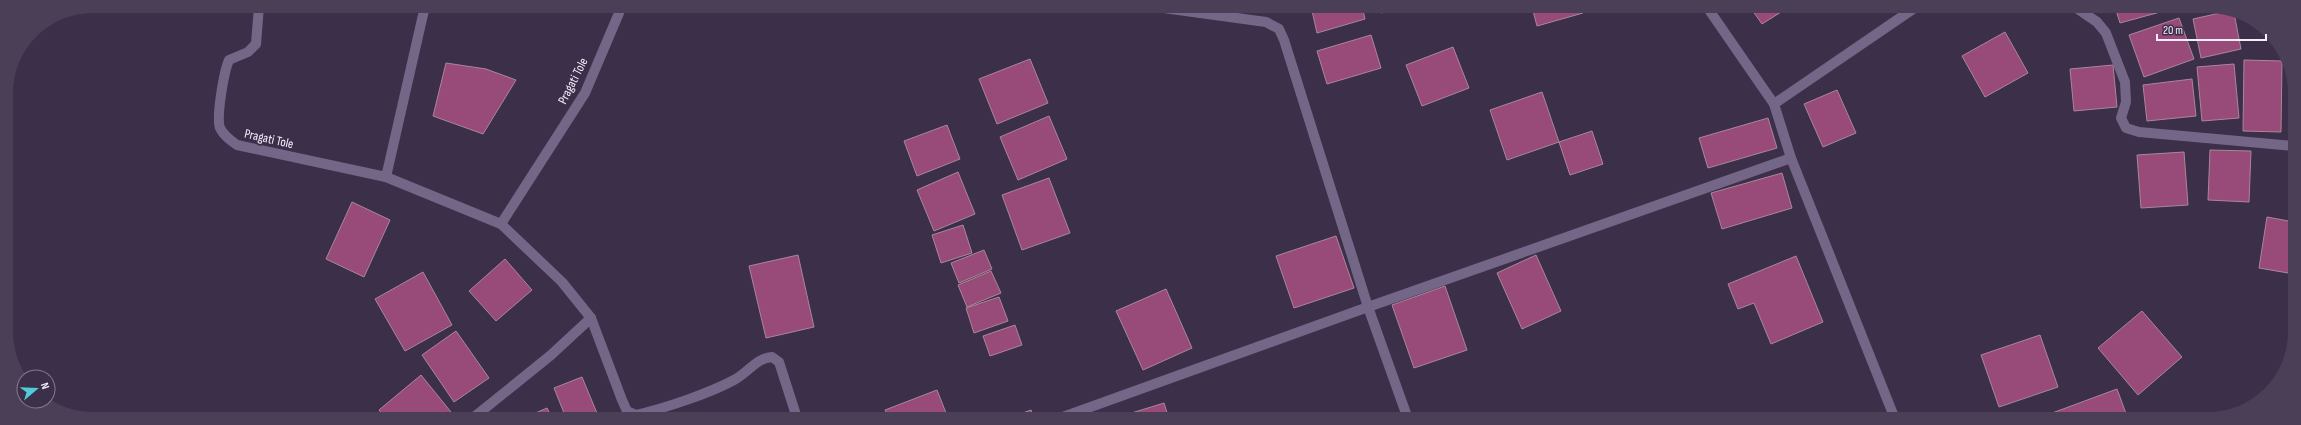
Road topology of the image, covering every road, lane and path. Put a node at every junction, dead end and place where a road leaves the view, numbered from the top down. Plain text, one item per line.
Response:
1 (258, 13) edge
2 (424, 13) edge
3 (619, 13) edge
4 (1201, 13) edge
5 (1711, 13) edge
6 (1907, 13) edge
7 (2084, 13) edge
8 (1774, 104) junction
9 (2288, 145) edge
10 (1791, 158) junction
11 (386, 177) junction
12 (501, 224) junction
13 (1368, 307) junction
14 (591, 318) junction
15 (480, 412) edge
16 (629, 412) edge
17 (648, 412) edge
18 (795, 412) edge
19 (1077, 412) edge
20 (1406, 412) edge
21 (1891, 412) edge

1 - 11 street, Pragati Tole
2 - 11 street
3 - 12 street, Pragati Tole
4 - 13 street
5 - 8 street
6 - 8 street
7 - 9 street
8 - 10 street
10 - 13 street
10 - 21 street
11 - 12 street, Pragati Tole
12 - 14 street, Pragati Tole
13 - 19 street
13 - 20 street
14 - 15 street
14 - 16 street, Pragati Tole
17 - 18 street, Pragati Tole

